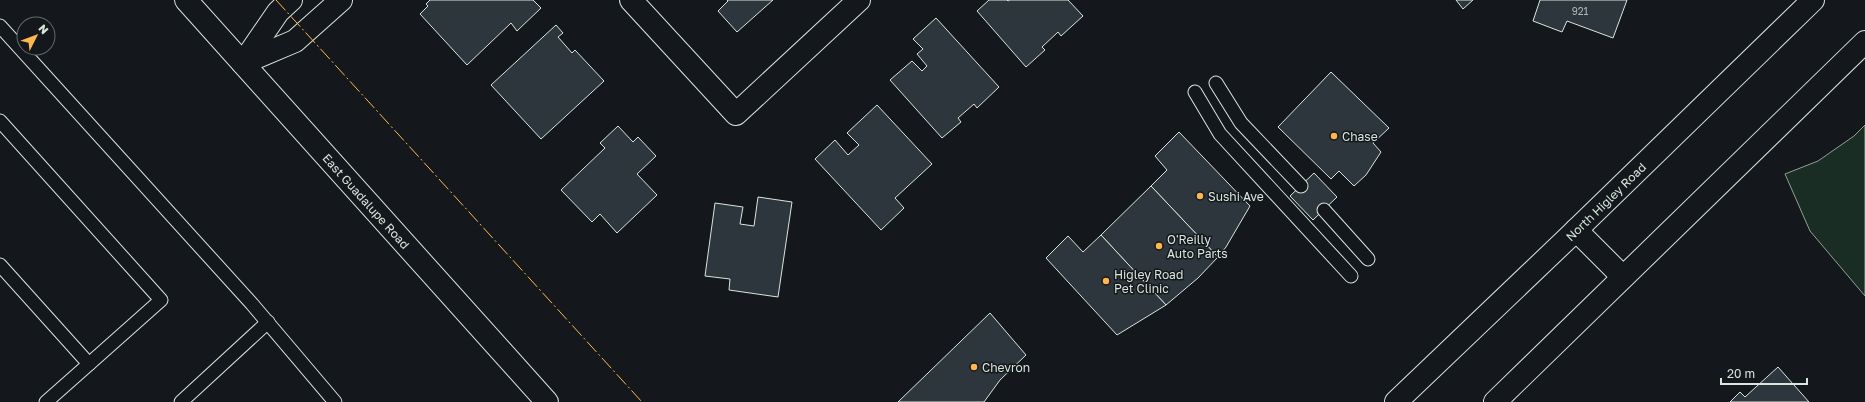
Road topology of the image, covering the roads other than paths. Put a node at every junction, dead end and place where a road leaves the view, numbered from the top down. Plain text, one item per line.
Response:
1 (186, 0) edge
2 (291, 0) edge
3 (341, 0) edge
4 (631, 0) edge
5 (859, 0) edge
6 (1813, 0) edge
7 (0, 26) edge
8 (1865, 42) edge
9 (243, 63) junction
10 (1216, 83) dead end
11 (1196, 92) dead end
12 (0, 121) edge
13 (1301, 186) dead end
14 (1324, 210) dead end
15 (1576, 230) junction
16 (1368, 259) dead end
17 (0, 265) edge
18 (1352, 276) dead end
19 (1623, 276) junction
20 (268, 322) junction
21 (89, 364) junction
22 (46, 402) edge
23 (181, 402) edge
24 (336, 402) edge
25 (547, 402) edge
26 (1396, 402) edge
27 (1495, 402) edge

1 - 9 main road, East Guadalupe Road
2 - 9 main road
3 - 9 main road
4 - 5 main road
6 - 15 main road, North Higley Road
7 - 20 lane
8 - 19 main road
9 - 25 main road, East Guadalupe Road
10 - 13 lane
11 - 18 lane
12 - 21 lane
14 - 16 lane
15 - 19 main road
15 - 26 main road, North Higley Road
17 - 21 lane
19 - 27 main road
20 - 23 lane
20 - 24 lane
21 - 22 lane

